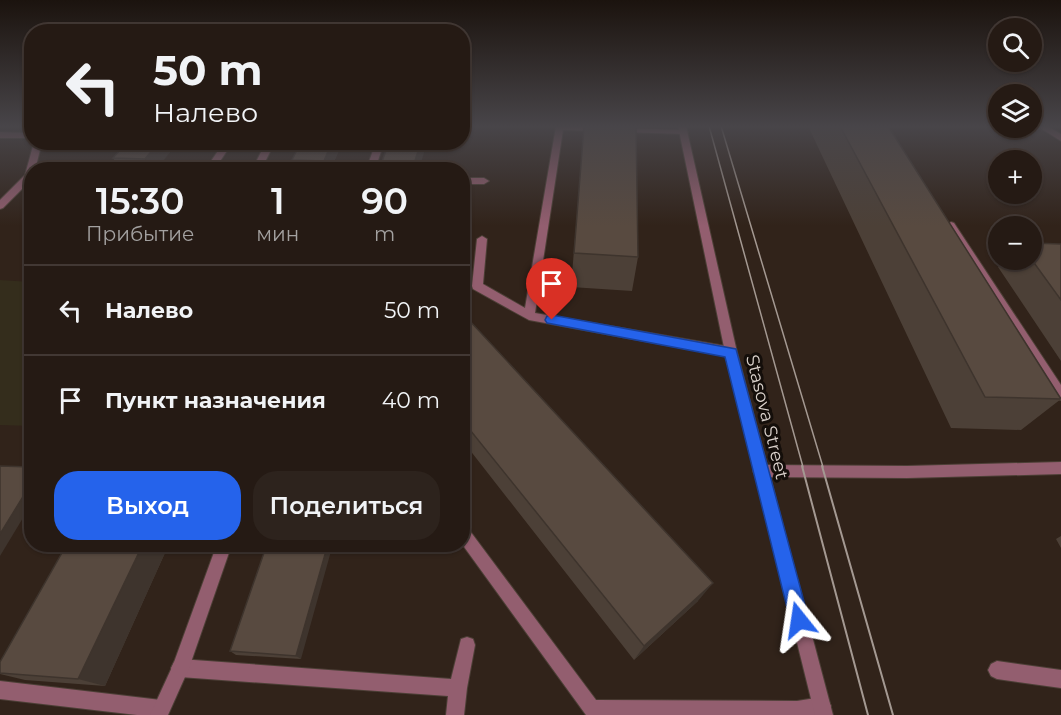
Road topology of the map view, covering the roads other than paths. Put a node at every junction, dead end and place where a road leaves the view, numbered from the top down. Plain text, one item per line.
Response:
1 (554, 159) edge
2 (690, 159) edge
3 (470, 181) edge
4 (484, 181) dead end
5 (24, 182) edge
6 (0, 206) edge
7 (945, 216) edge
8 (482, 239) dead end
9 (529, 316) junction
10 (731, 352) junction
11 (1061, 395) edge
12 (1061, 468) edge
13 (760, 471) junction
14 (470, 543) edge
15 (222, 552) edge
16 (467, 645) dead end
17 (180, 668) junction
18 (998, 670) dead end
19 (1061, 679) edge
20 (458, 688) junction
21 (0, 690) edge
22 (823, 710) edge
23 (160, 712) edge
24 (592, 712) edge
25 (455, 715) edge

1 - 9 street
2 - 10 street, Stasova Street
3 - 4 street
5 - 6 street
7 - 11 street
8 - 9 street
9 - 10 street
10 - 13 street, Stasova Street
12 - 13 street
13 - 22 street, Stasova Street
14 - 24 street
15 - 17 street
16 - 20 street
17 - 20 street
17 - 23 street
18 - 19 street
20 - 25 street
21 - 23 street
22 - 24 street

